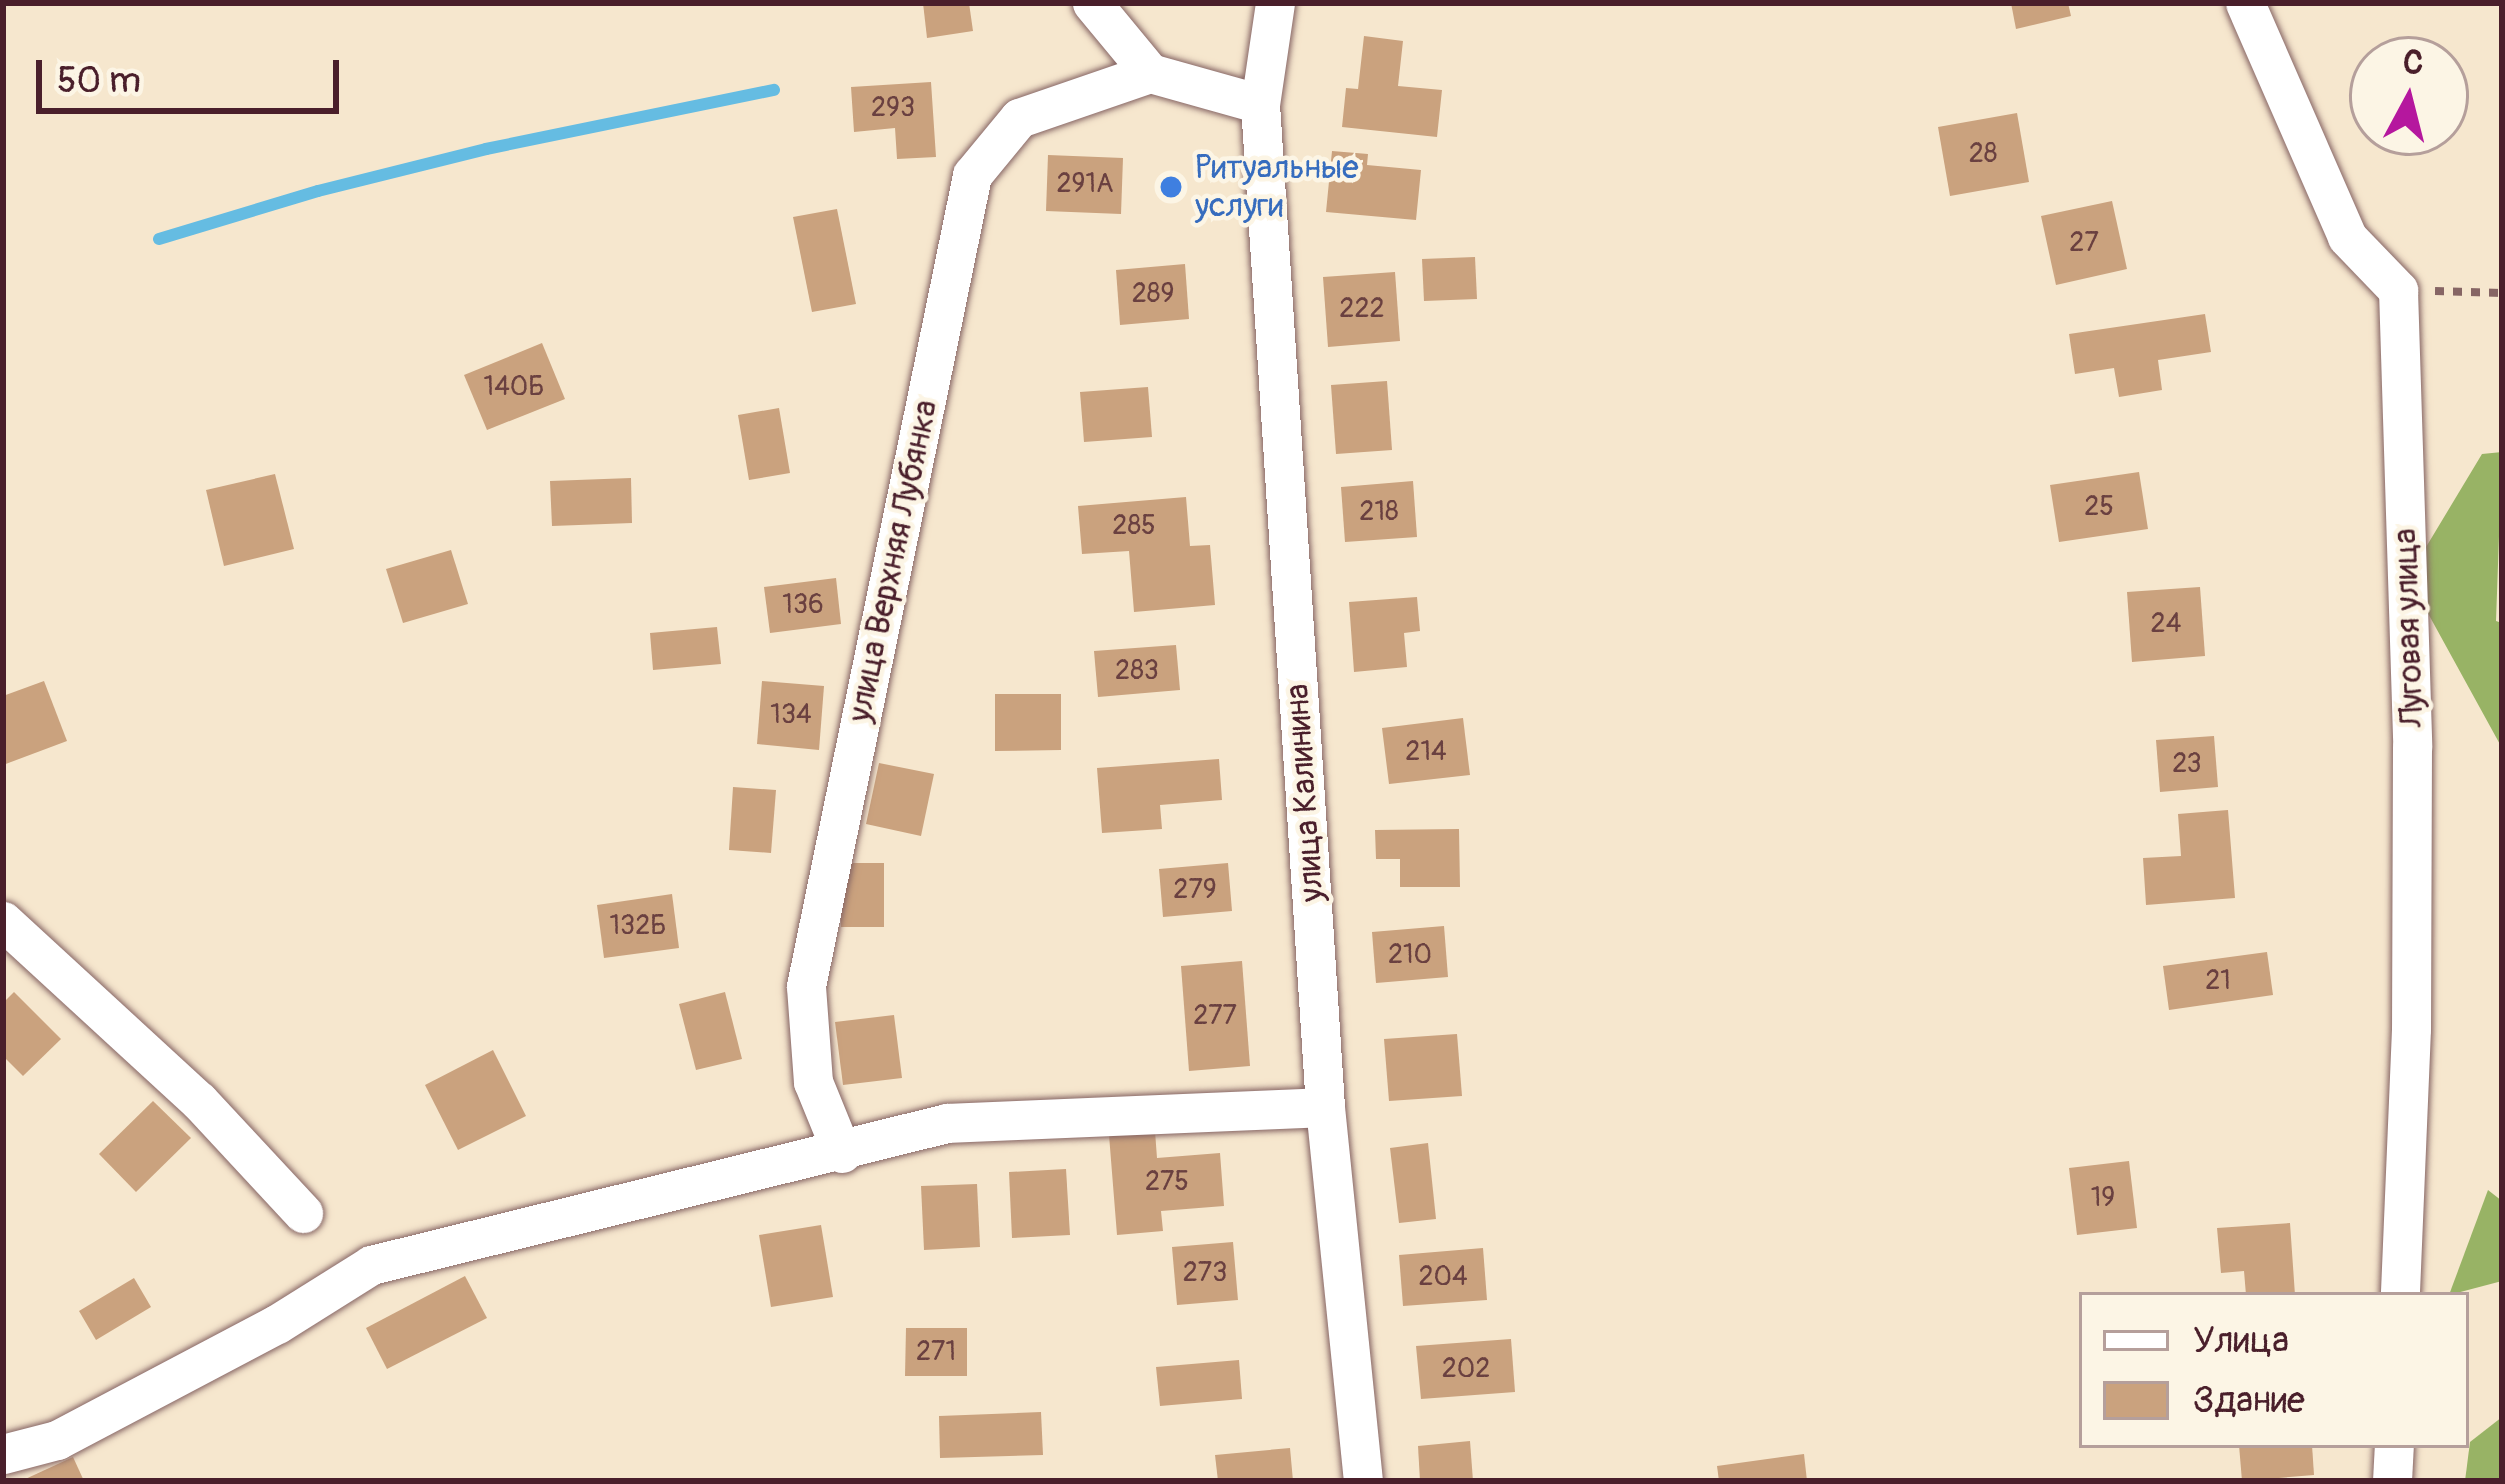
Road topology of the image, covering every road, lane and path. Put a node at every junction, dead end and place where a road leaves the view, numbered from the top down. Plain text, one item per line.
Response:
1 (1274, 3) edge
2 (2245, 3) edge
3 (1102, 16) edge
4 (1150, 73) junction
5 (1260, 104) junction
6 (2398, 290) junction
7 (2502, 292) edge
8 (3, 921) edge
9 (1325, 1107) junction
10 (842, 1154) junction
11 (303, 1213) dead end
12 (2400, 1292) edge
13 (2394, 1448) edge
14 (3, 1454) edge
15 (1363, 1481) edge
16 (2392, 1481) edge

1 - 5 street, улица Калинина
2 - 6 street
3 - 4 street
4 - 5 street
4 - 10 street, улица Верхняя Лубянка
5 - 9 street, улица Калинина
6 - 7 path
6 - 12 street, Луговая улица
8 - 11 street
9 - 10 street
9 - 15 street, улица Калинина
10 - 14 street
13 - 16 street

